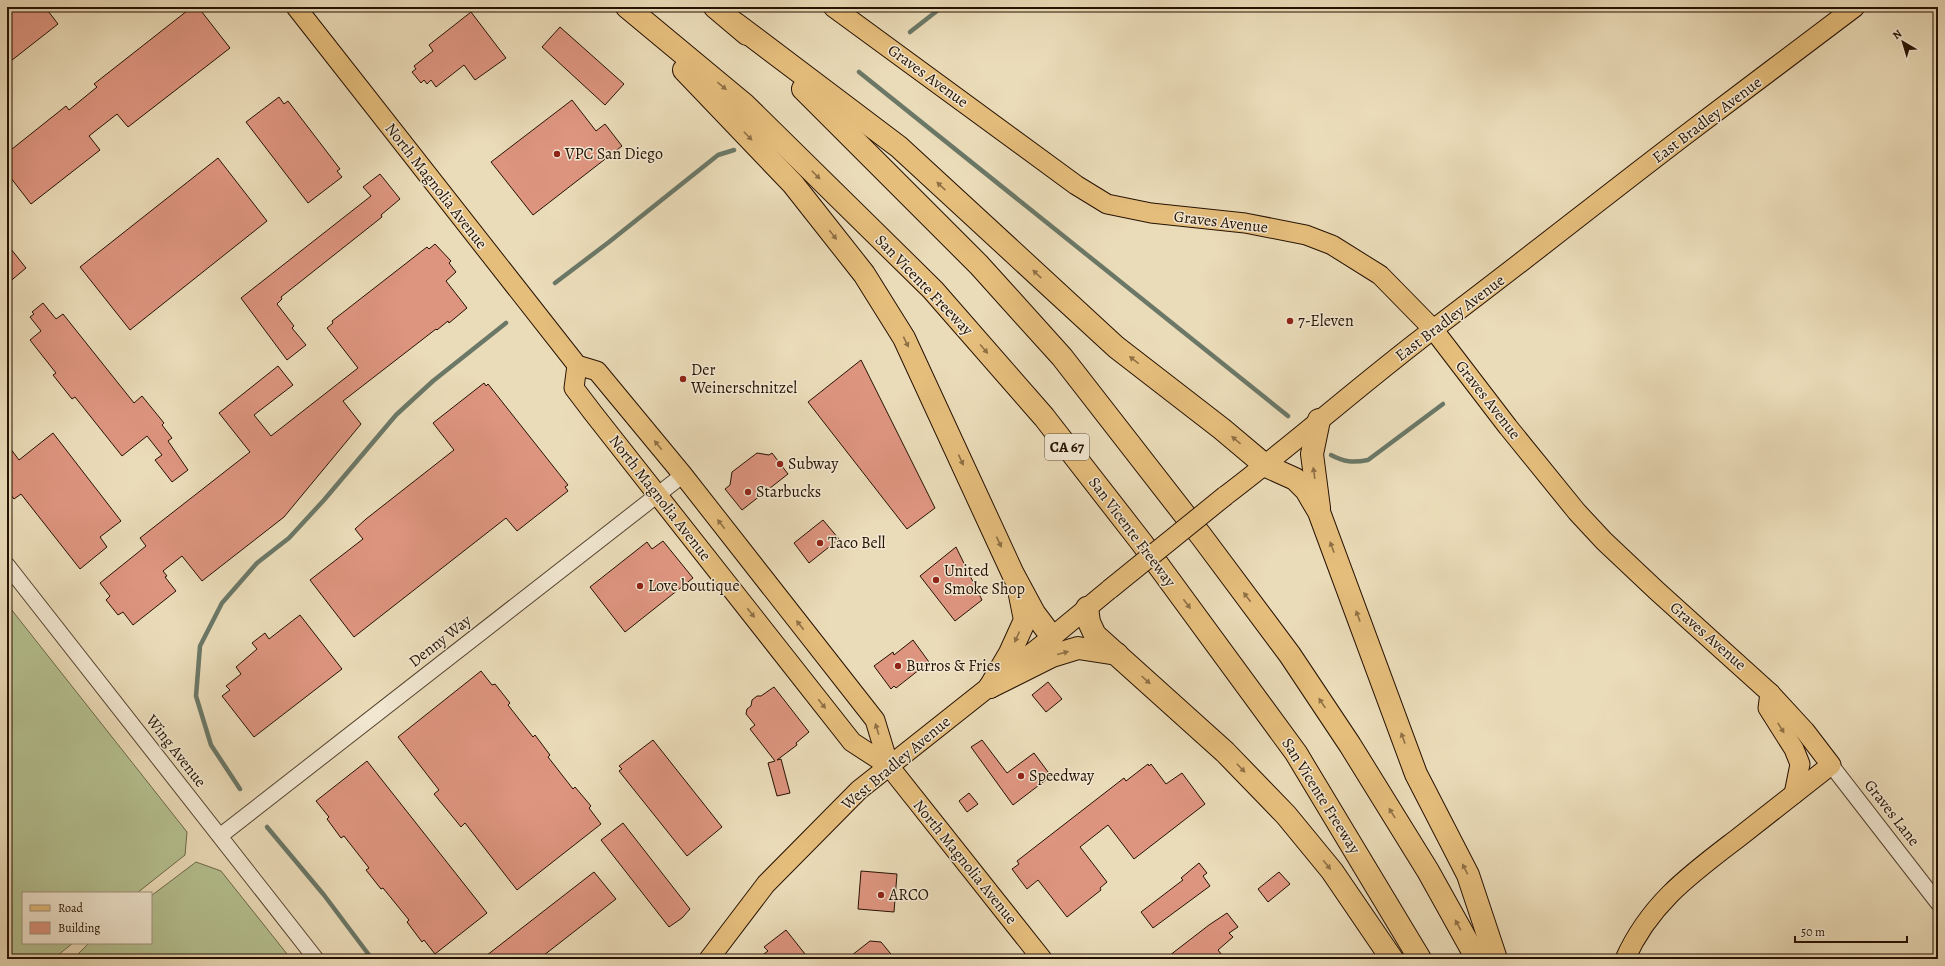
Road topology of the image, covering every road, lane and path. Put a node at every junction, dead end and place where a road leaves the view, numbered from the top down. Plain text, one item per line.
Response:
1 (296, 7) edge
2 (624, 7) edge
3 (627, 7) edge
4 (715, 7) edge
5 (833, 7) edge
6 (1855, 7) edge
7 (736, 24) junction
8 (1433, 329) junction
9 (577, 365) junction
10 (1319, 420) junction
11 (1266, 466) junction
12 (683, 475) junction
13 (657, 495) junction
14 (1319, 512) junction
15 (7, 565) edge
16 (1013, 574) junction
17 (1087, 608) junction
18 (1052, 637) junction
19 (1117, 654) junction
20 (990, 687) junction
21 (1770, 693) junction
22 (1831, 764) junction
23 (889, 766) junction
24 (1794, 794) junction
25 (220, 836) junction
26 (1938, 903) edge
27 (316, 959) edge
28 (709, 959) edge
29 (1042, 959) edge
30 (1392, 959) edge
31 (1420, 959) edge
32 (1477, 959) edge
33 (1496, 959) edge
34 (1625, 959) edge

1 - 9 main road, North Magnolia Avenue
2 -> 16 highway
3 -> 31 highway, San Vicente Freeway / CA 67
4 - 7 highway
5 - 8 main road, Graves Avenue
6 - 8 main road, East Bradley Avenue
11 -> 7 highway
32 -> 7 highway
8 - 10 main road, East Bradley Avenue
8 - 21 main road, Graves Avenue
12 -> 9 main road, North Magnolia Avenue
9 - 13 main road, North Magnolia Avenue
10 - 11 main road, East Bradley Avenue
14 -> 10 highway
11 - 14 highway
11 - 17 main road, East Bradley Avenue, bridge
12 - 13 street, Denny Way
23 -> 12 main road, North Magnolia Avenue
13 -> 23 main road, North Magnolia Avenue
13 - 25 street, Denny Way
33 -> 14 highway
15 - 25 street, Wing Avenue
16 - 18 highway
16 -> 20 highway
17 - 18 main road, East Bradley Avenue
17 - 19 highway
18 - 20 main road, West Bradley Avenue
20 -> 19 highway
19 -> 30 highway
20 - 23 main road, West Bradley Avenue
21 - 22 main road, Graves Avenue
21 -> 24 main road
22 - 24 main road
22 - 26 street, Graves Lane
23 - 28 main road, West Bradley Avenue
23 - 29 main road, North Magnolia Avenue
24 - 34 main road
25 - 27 street, Wing Avenue

